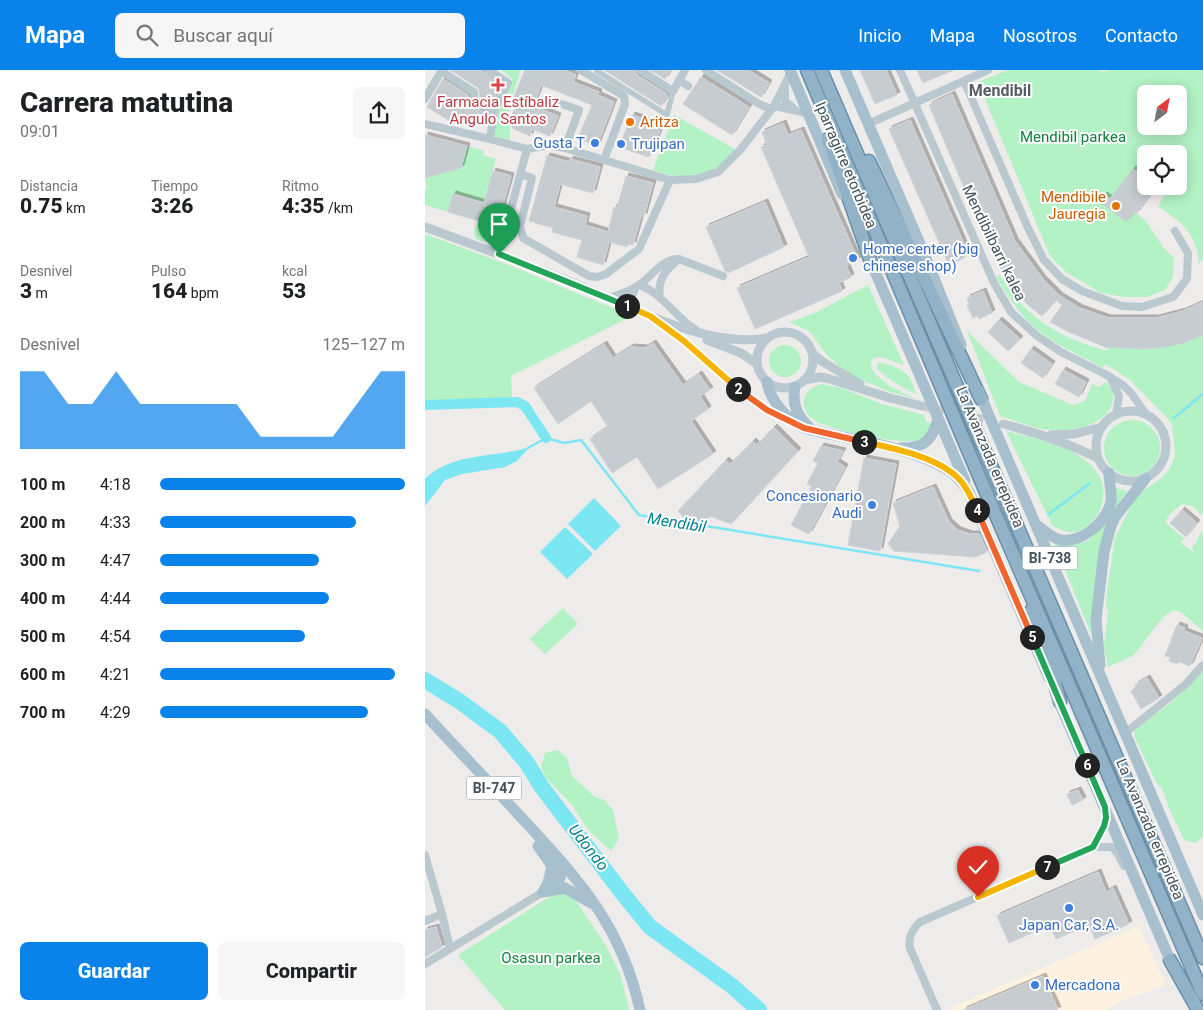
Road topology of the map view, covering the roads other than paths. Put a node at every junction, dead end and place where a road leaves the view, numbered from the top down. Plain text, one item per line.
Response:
1 (442, 70) edge
2 (489, 70) edge
3 (581, 70) edge
4 (640, 70) edge
5 (685, 70) edge
6 (706, 70) edge
7 (806, 70) edge
8 (821, 70) edge
9 (845, 70) edge
10 (900, 70) edge
11 (988, 70) edge
12 (597, 71) dead end
13 (791, 71) edge
14 (679, 80) junction
15 (964, 81) junction
16 (688, 86) dead end
17 (785, 86) junction
18 (673, 90) junction
19 (425, 99) edge
20 (550, 100) dead end
21 (914, 103) junction
22 (772, 107) junction
23 (494, 111) junction
24 (802, 112) junction
25 (425, 124) edge
26 (868, 124) junction
27 (490, 139) junction
28 (565, 148) junction
29 (527, 149) junction
30 (604, 160) junction
31 (521, 174) junction
32 (670, 180) junction
33 (425, 227) edge
34 (1175, 231) dead end
35 (499, 254) junction
36 (679, 259) junction
37 (871, 262) junction
38 (723, 276) dead end
39 (637, 287) junction
40 (660, 297) junction
41 (609, 298) junction
42 (628, 307) junction
43 (650, 316) junction
44 (702, 334) junction
45 (767, 338) junction
46 (812, 353) junction
47 (757, 363) junction
48 (1111, 379) junction
49 (767, 382) junction
50 (800, 383) junction
51 (890, 398) junction
52 (981, 399) junction
53 (922, 406) tunnel mouth
54 (1146, 414) junction
55 (1116, 415) junction
56 (938, 419) junction
57 (795, 423) junction
58 (1003, 424) tunnel mouth
59 (1102, 427) junction
60 (814, 431) junction
61 (1045, 435) junction
62 (891, 448) junction
63 (1098, 458) junction
64 (1109, 473) junction
65 (979, 476) junction
66 (1145, 479) junction
67 (969, 492) junction
68 (1036, 524) junction
69 (1203, 665) edge
70 (1103, 684) junction
71 (1060, 702) junction
72 (425, 714) edge
73 (1125, 734) junction
74 (505, 800) junction
75 (1105, 807) junction
76 (1093, 847) junction
77 (425, 855) edge
78 (562, 862) junction
79 (548, 891) junction
80 (599, 908) junction
81 (442, 914) junction
82 (1203, 915) edge
83 (1153, 918) junction
84 (425, 921) edge
85 (450, 948) junction
86 (1203, 958) edge
87 (1170, 960) junction
88 (425, 964) edge
89 (1203, 994) edge
90 (640, 1010) edge
91 (937, 1010) edge
92 (1192, 1010) edge
93 (1198, 1010) edge

1 - 19 street
1 - 23 street
2 - 23 street
3 - 30 street
4 - 18 street
5 - 14 street
6 - 22 street
7 - 37 highway
7 - 65 highway, La Avanzada errepidea
8 - 52 highway
8 - 86 highway, La Avanzada errepidea
9 - 26 main road
10 - 21 street, Mendibilbarri kalea
11 - 15 street
12 - 18 street
13 - 17 street
13 - 24 main road, Iparragirre etorbidea
14 - 16 street
14 - 18 street
15 - 21 street
15 - 34 street
17 - 22 street
17 - 24 street
20 - 28 street
21 - 26 street
21 - 48 street, Mendibilbarri kalea
22 - 24 street
22 - 32 street
23 - 27 street
24 - 37 main road, Iparragirre etorbidea
25 - 27 street
26 - 52 main road
27 - 29 street
28 - 29 street
28 - 30 street
29 - 31 street
30 - 32 street
31 - 32 street
31 - 35 street
33 - 35 street
35 - 41 street
36 - 38 street
36 - 39 street
36 - 40 street
37 - 56 main road, Iparragirre etorbidea
39 - 40 street
39 - 41 street
39 - 42 street
40 - 44 street
41 - 42 street
42 - 43 street
43 - 44 street
43 - 47 street
43 - 57 street
44 - 45 street
45 - 46 street
45 - 47 street
46 - 50 street
46 - 51 street
47 - 49 street
48 - 54 street, Mendibilbarri kalea
48 - 55 street
49 - 50 street
49 - 57 main road
50 - 51 street
50 - 60 main road
51 - 53 street
52 - 68 main road, BI-738
54 - 55 street
54 - 66 street
55 - 59 street
56 - 62 main road
56 - 67 main road, Iparragirre etorbidea
57 - 60 main road
58 - 61 street
59 - 61 street
59 - 63 street
60 - 62 main road
61 - 63 street
62 - 67 main road
63 - 64 street
64 - 66 street
64 - 68 main road
65 - 71 highway
65 - 89 highway, La Avanzada errepidea
66 - 70 main road
67 - 71 main road, BI-738
68 - 70 main road, BI-738
69 - 73 street
70 - 73 main road, BI-738
71 - 75 main road, BI-738
72 - 74 main road, BI-747
73 - 82 main road, BI-738
74 - 78 main road, BI-747
74 - 79 main road
75 - 76 street
75 - 83 main road, BI-738
76 - 83 street
76 - 91 street
77 - 81 street
78 - 79 main road
78 - 80 main road, BI-747
79 - 80 main road
79 - 85 street
80 - 90 main road, BI-747
81 - 84 street
81 - 85 street
83 - 87 main road, BI-738
85 - 88 street
87 - 92 main road, BI-738
87 - 93 highway

